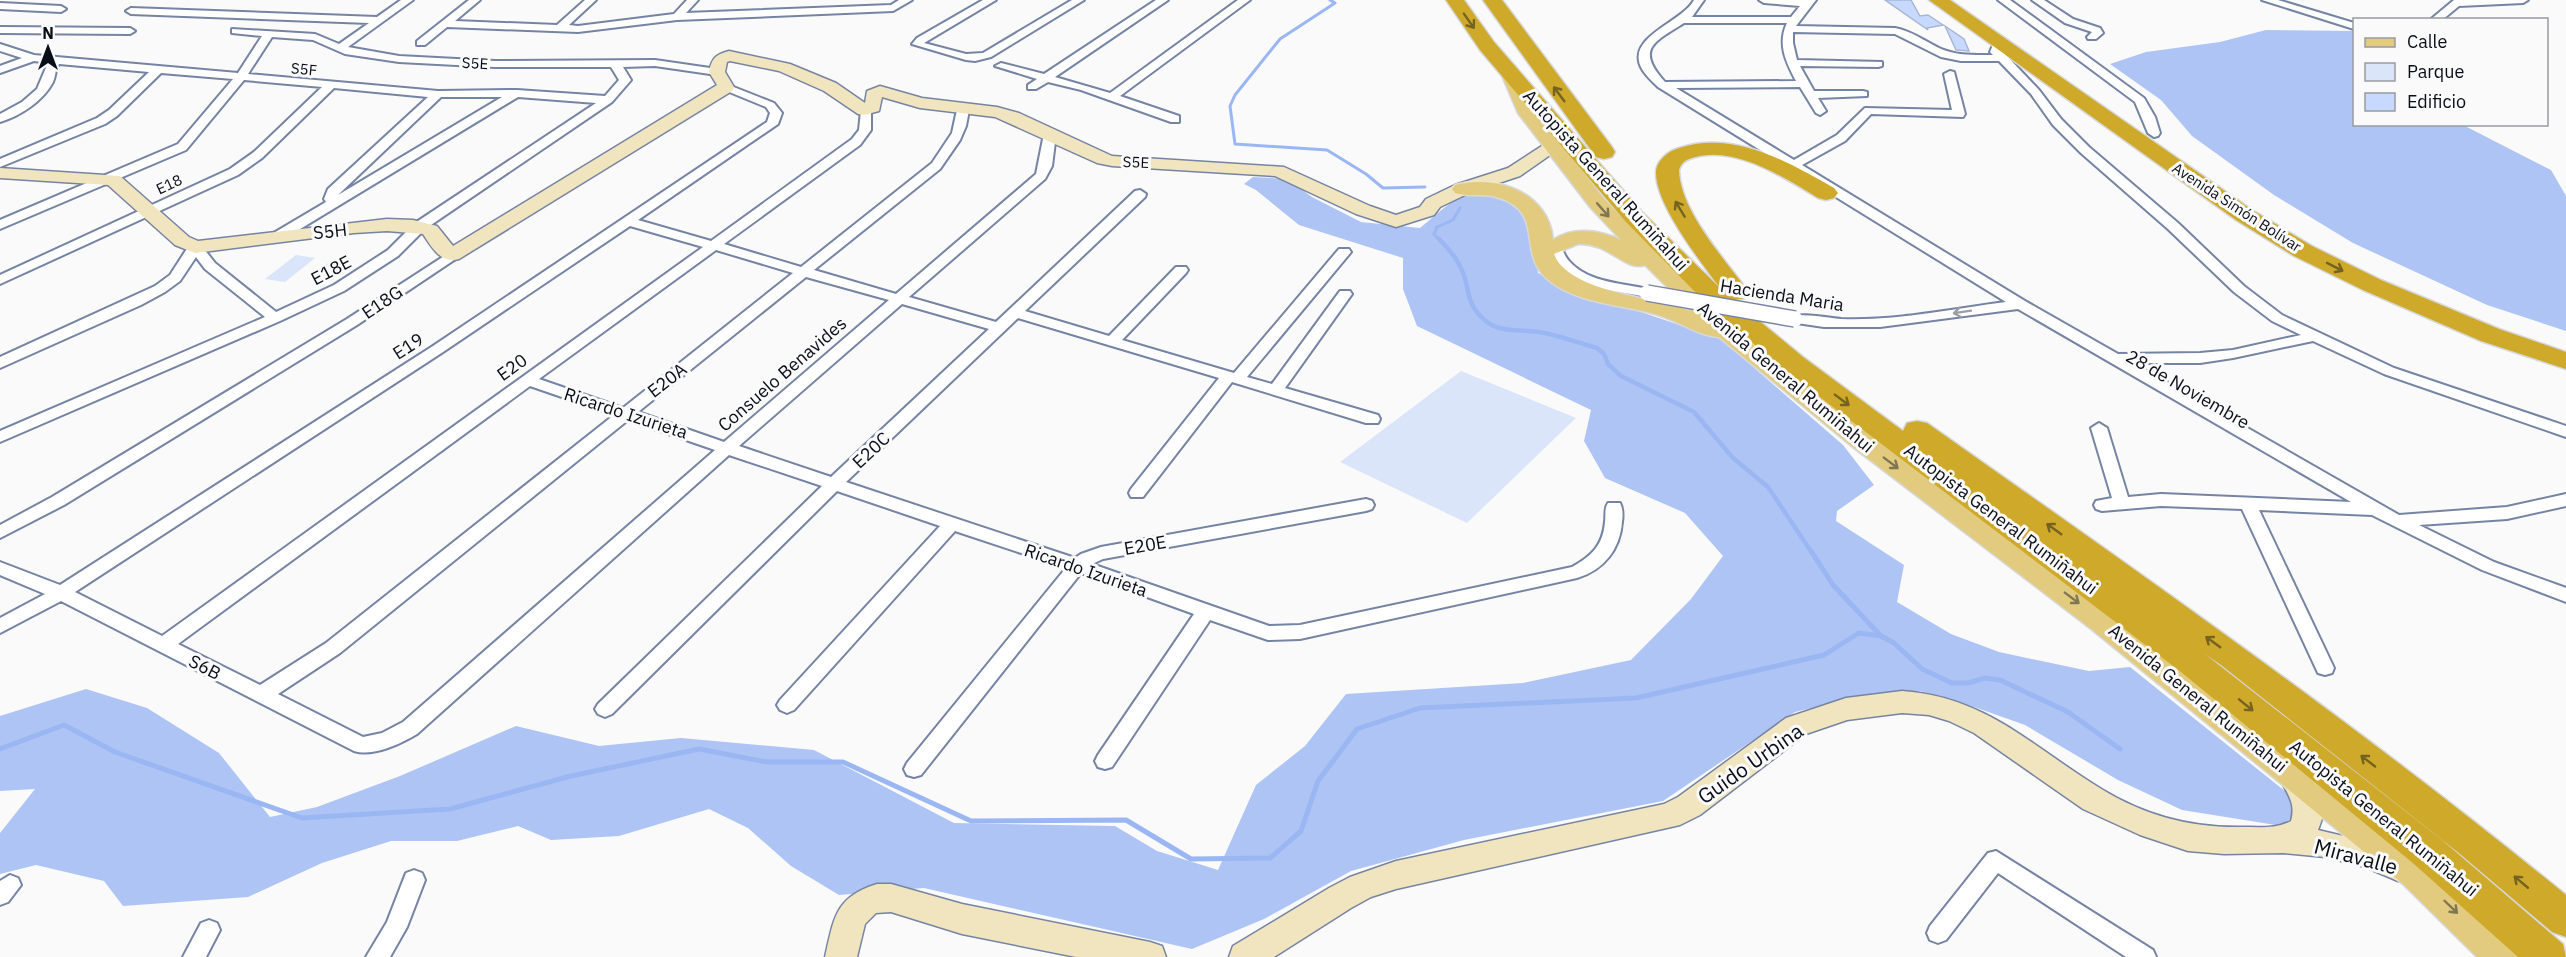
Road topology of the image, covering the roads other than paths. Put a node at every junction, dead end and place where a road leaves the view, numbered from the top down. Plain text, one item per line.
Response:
1 (149, 0) edge
2 (221, 0) edge
3 (408, 0) edge
4 (476, 0) edge
5 (591, 0) edge
6 (693, 0) edge
7 (763, 0) edge
8 (838, 0) edge
9 (907, 0) edge
10 (992, 0) edge
11 (1079, 0) edge
12 (1163, 0) edge
13 (1245, 0) edge
14 (1455, 0) edge
15 (1492, 0) edge
16 (1699, 0) edge
17 (1764, 0) edge
18 (1938, 0) edge
19 (1957, 0) edge
20 (2002, 0) edge
21 (2037, 0) edge
22 (2267, 0) edge
23 (2523, 0) edge
24 (2458, 1) edge
25 (1810, 2) edge
26 (0, 6) edge
27 (830, 11) junction
28 (201, 13) junction
29 (752, 13) junction
30 (677, 17) junction
31 (2437, 18) edge
32 (381, 20) junction
33 (1678, 20) junction
34 (445, 24) junction
35 (1791, 24) junction
36 (2353, 25) edge
37 (559, 29) junction
38 (0, 30) edge
39 (25, 30) junction
40 (130, 31) dead end
41 (236, 32) dead end
42 (269, 34) junction
43 (2092, 37) dead end
44 (421, 43) dead end
45 (0, 47) edge
46 (340, 48) junction
47 (2001, 51) junction
48 (33, 58) junction
49 (56, 60) junction
50 (1792, 63) junction
51 (1878, 64) dead end
52 (616, 65) junction
53 (1001, 66) dead end
54 (0, 70) edge
55 (157, 70) junction
56 (1950, 74) dead end
57 (240, 78) junction
58 (1047, 78) junction
59 (721, 80) junction
60 (1662, 85) junction
61 (330, 86) junction
62 (1032, 87) dead end
63 (1808, 89) junction
64 (517, 93) junction
65 (438, 94) junction
66 (1863, 94) dead end
67 (1111, 97) junction
68 (608, 100) junction
69 (963, 110) junction
70 (867, 111) junction
71 (1820, 111) dead end
72 (0, 118) edge
73 (1175, 119) dead end
74 (1561, 129) junction
75 (2154, 132) junction
76 (1050, 134) junction
77 (0, 164) edge
78 (1794, 165) junction
79 (0, 173) edge
80 (1809, 175) junction
81 (108, 179) junction
82 (1471, 186) junction
83 (1826, 193) junction
84 (1140, 194) dead end
85 (332, 203) junction
86 (147, 212) junction
87 (628, 220) junction
88 (0, 225) edge
89 (420, 226) junction
90 (277, 237) junction
91 (714, 246) junction
92 (195, 247) junction
93 (1555, 248) junction
94 (1344, 252) dead end
95 (452, 255) junction
96 (1181, 270) dead end
97 (806, 271) junction
98 (0, 279) edge
99 (1736, 293) junction
100 (1346, 294) dead end
101 (1686, 294) junction
102 (898, 299) junction
103 (2013, 304) junction
104 (1016, 313) junction
105 (275, 318) junction
106 (2277, 318) junction
107 (1000, 328) junction
108 (2315, 336) junction
109 (1733, 337) junction
110 (1113, 341) junction
111 (2083, 344) junction
112 (2271, 345) junction
113 (2566, 346) edge
114 (2098, 358) junction
115 (2156, 358) junction
116 (2116, 359) junction
117 (2566, 361) edge
118 (0, 363) edge
119 (1233, 377) junction
120 (526, 380) junction
121 (1276, 390) junction
122 (624, 413) junction
123 (1372, 419) dead end
124 (2099, 428) dead end
125 (2566, 432) edge
126 (0, 436) edge
127 (728, 447) junction
128 (835, 483) junction
129 (1137, 493) dead end
130 (2566, 500) edge
131 (2121, 502) junction
132 (1366, 505) dead end
133 (2248, 505) junction
134 (2102, 506) dead end
135 (1614, 507) dead end
136 (2354, 509) junction
137 (2376, 516) junction
138 (2396, 521) junction
139 (951, 525) junction
140 (0, 532) edge
141 (1077, 566) junction
142 (0, 568) edge
143 (61, 593) junction
144 (2566, 594) edge
145 (2566, 604) edge
146 (1205, 612) junction
147 (0, 626) edge
148 (163, 645) junction
149 (2325, 668) dead end
150 (260, 695) junction
151 (787, 705) dead end
152 (605, 709) dead end
153 (410, 728) joint
154 (1105, 761) dead end
155 (2284, 766) junction
156 (914, 769) dead end
157 (2284, 840) junction
158 (2415, 873) junction
159 (414, 880) dead end
160 (2566, 919) edge
161 (209, 930) dead end
162 (1938, 933) dead end
163 (2133, 954) edge
164 (194, 957) edge
165 (377, 957) edge
166 (841, 957) edge
167 (1150, 957) edge
168 (1245, 957) edge
169 (2502, 957) edge
170 (2548, 957) edge

1 - 28 street
2 - 28 street
3 - 32 street
4 - 34 street
5 - 37 street
6 - 30 street
7 - 29 street
8 - 27 street
9 - 27 street
10 - 11 street
12 - 58 street
13 - 67 street
14 -> 74 highway, Autopista General Rumiñahui
74 -> 15 highway, Autopista General Rumiñahui
16 - 33 street
17 - 25 street
18 - 47 highway, Avenida Simón Bolívar
19 - 75 highway, Avenida Simón Bolívar
20 - 75 street
21 - 43 street
22 - 36 street
23 - 24 street
24 - 31 street
25 - 35 street
26 - 39 street
27 - 29 street
28 - 32 street
29 - 30 street
30 - 37 street
32 - 46 street
33 - 35 street
33 - 60 street
34 - 37 street
34 - 44 street
35 - 47 street
35 - 50 street
38 - 39 street
39 - 40 street
41 - 42 street, S5E
42 - 46 street, S5E
42 - 57 street
45 - 48 street, S5F
46 - 52 street, S5E
47 - 106 street
47 -> 117 highway, Avenida Simón Bolívar
48 - 49 street, S5F
48 - 54 street
49 - 55 street, S5F
49 - 72 street
50 - 51 street
50 - 63 street
52 - 59 street, S5E
52 - 68 street, E18E
53 - 58 street
55 - 57 street, S5F
55 - 77 street
56 - 78 street
57 - 61 street, S5F
57 - 81 street
58 - 62 street
58 - 67 street
59 - 70 street, E18G
59 - 87 street, E19
59 - 95 street, E18G
60 - 63 street
60 - 78 street
61 - 65 street, S5F
61 - 86 street, E18
63 - 66 street
63 - 71 street
64 - 65 street, S5F
64 - 68 street, S5F
64 - 85 street
65 - 85 street
67 - 73 street
68 - 89 street, E18E
69 - 70 street, S5E
69 - 76 street, S5E
69 - 97 street, E20A
70 - 91 street, E20
74 - 82 street, S5E
74 - 99 highway, Autopista General Rumiñahui
74 -> 101 main road, Avenida General Rumiñahui
74 -> 170 highway, Autopista General Rumiñahui
75 - 113 highway, Avenida Simón Bolívar
76 - 82 street, S5E
76 - 102 street, Consuelo Benavides
78 - 80 street
79 - 81 street
80 - 83 street, 28 de Noviembre
80 - 103 street
81 - 86 street
81 - 88 street
82 - 93 main road
82 - 109 main road
99 -> 83 highway
83 - 103 street, 28 de Noviembre
84 - 104 street, E20C
85 - 90 street
86 - 92 street
86 - 98 street, E18
87 - 91 street
87 - 143 street, E19
89 - 90 street, S5H
89 - 95 street
89 - 105 street, E18E
90 - 92 street, S5H
91 - 97 street
91 - 120 street, E20
92 - 105 street
92 - 118 street
93 - 101 main road
103 -> 93 street, Hacienda Maria, bridge
94 - 119 street
95 - 140 street, E18G
96 - 110 street
97 - 102 street
97 - 122 street, E20A
160 -> 99 highway, Autopista General Rumiñahui
100 - 121 street
101 - 109 main road, Avenida General Rumiñahui
102 - 107 street
102 - 127 street, Consuelo Benavides
103 - 111 street, 28 de Noviembre
104 - 107 street, E20C
104 - 110 street
105 - 126 street, E18E
106 - 108 street
106 - 112 street
107 - 128 street, E20C
108 - 112 street
108 - 125 street
109 -> 155 main road, Avenida General Rumiñahui
110 - 119 street
111 - 114 street, 28 de Noviembre
111 - 115 street
111 - 116 street
112 - 115 street
114 - 116 street
114 - 136 street, 28 de Noviembre
115 - 116 street
116 - 137 street
119 - 121 street
119 - 129 street
120 - 122 street, Ricardo Izurieta
120 - 148 street, E20
121 - 123 street
122 - 127 street, Ricardo Izurieta
122 - 150 street, E20A
124 - 131 street
127 - 128 street, Ricardo Izurieta
127 - 153 street, Consuelo Benavides
128 - 139 street, Ricardo Izurieta
128 - 152 street, E20C
130 - 138 street
131 - 133 street
131 - 134 street
132 - 141 street, E20E
133 - 136 street
133 - 149 street
135 - 146 street, Ricardo Izurieta
136 - 137 street
137 - 138 street
137 - 145 street
138 - 144 street
139 - 141 street, Ricardo Izurieta
139 - 151 street
141 - 146 street, Ricardo Izurieta
141 - 156 street, E20E
142 - 143 street, S6B
143 - 147 street, E19
143 - 148 street, S6B
146 - 154 street
148 - 150 street, S6B
150 - 153 street, S6B
155 - 157 street, Miravalle
155 - 158 main road, Avenida General Rumiñahui
157 - 158 street, Miravalle
157 - 168 street, Guido Urbina
158 -> 169 main road, Avenida General Rumiñahui
159 - 165 street
161 - 164 street
162 - 163 street
166 - 167 street

